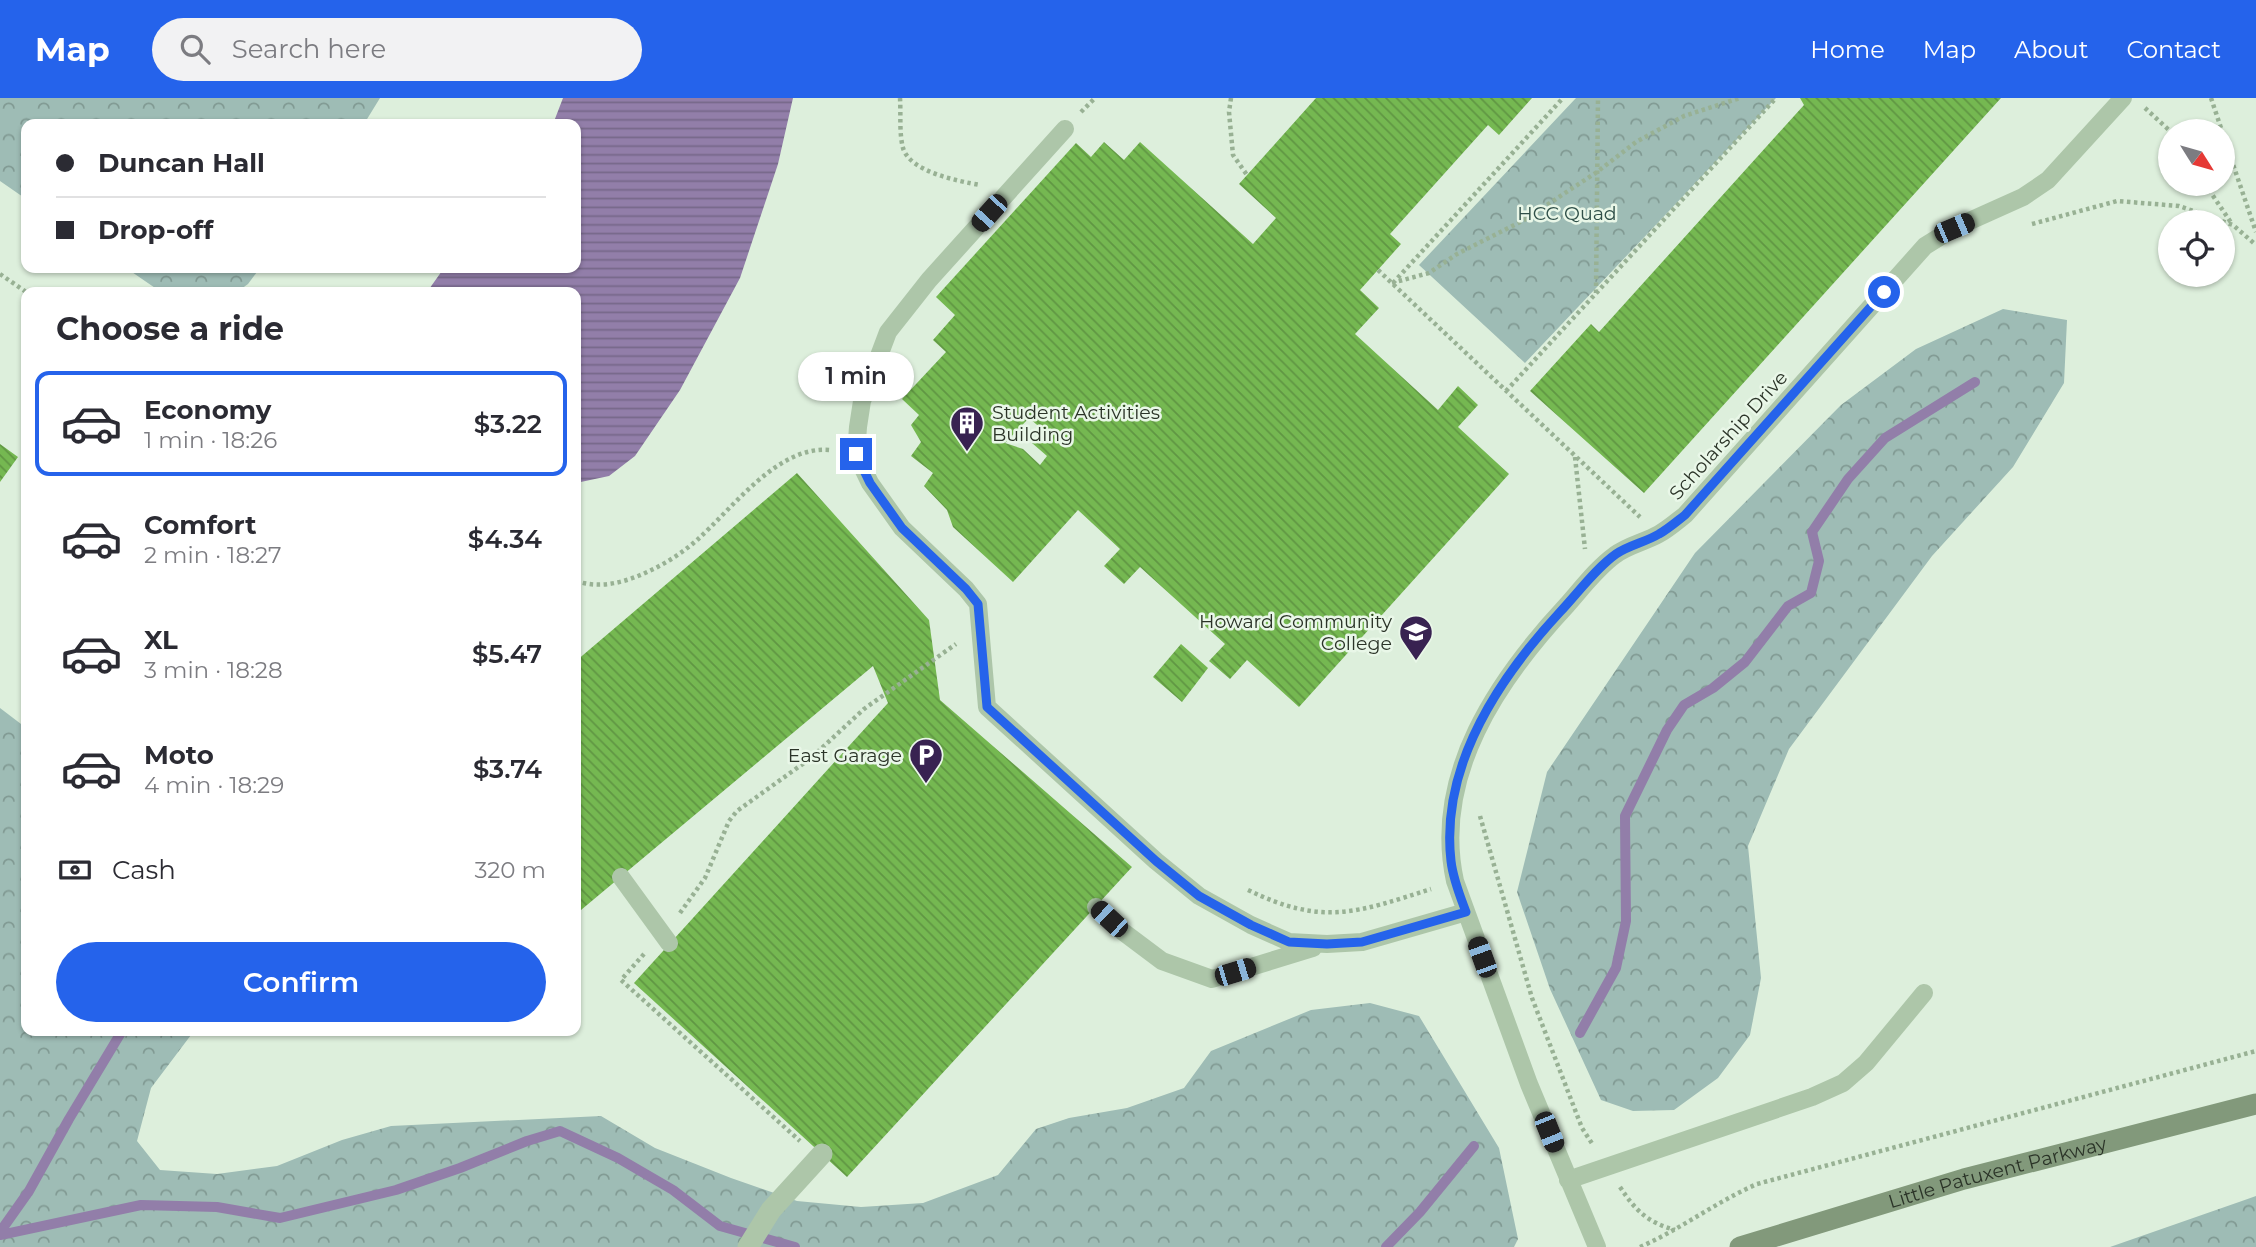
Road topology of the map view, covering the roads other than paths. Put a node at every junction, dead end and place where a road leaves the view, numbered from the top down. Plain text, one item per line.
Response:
1 (2123, 98) edge
2 (1065, 129) dead end
3 (621, 877) dead end
4 (1096, 906) dead end
5 (1466, 912) junction
6 (666, 938) road end
7 (1327, 944) junction
8 (1924, 993) dead end
9 (2256, 1104) edge
10 (817, 1159) road end
11 (1568, 1180) junction
12 (748, 1247) edge
13 (1597, 1247) edge
14 (1740, 1247) edge

1 - 5 lane, Scholarship Drive
2 - 7 lane
3 - 6 lane
4 - 7 lane
5 - 7 lane
5 - 11 lane, Scholarship Drive
8 - 11 lane
9 - 14 main road, Little Patuxent Parkway
10 - 12 street
11 - 13 lane, Scholarship Drive

